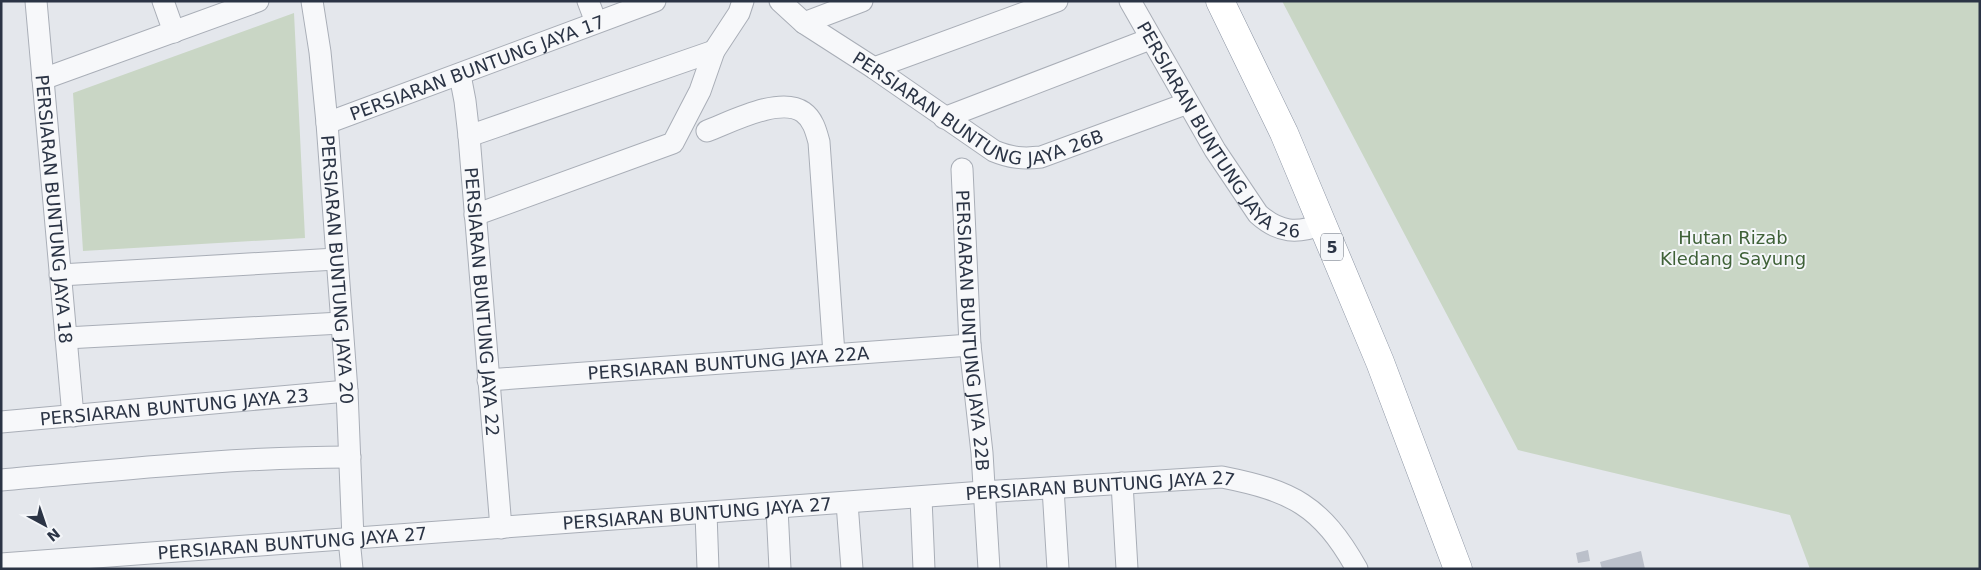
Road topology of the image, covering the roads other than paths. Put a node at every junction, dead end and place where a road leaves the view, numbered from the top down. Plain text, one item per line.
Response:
1 (36, 1) edge
2 (163, 1) edge
3 (258, 1) edge
4 (312, 1) edge
5 (588, 1) edge
6 (655, 1) edge
7 (743, 1) edge
8 (780, 1) edge
9 (862, 1) edge
10 (1056, 1) edge
11 (1130, 1) edge
12 (1220, 1) edge
13 (596, 22) junction
14 (804, 23) junction
15 (174, 32) junction
16 (1150, 39) junction
17 (714, 50) junction
18 (874, 68) junction
19 (460, 75) junction
20 (43, 78) junction
21 (1188, 103) junction
22 (944, 118) junction
23 (327, 123) junction
24 (707, 131) dead end
25 (469, 136) junction
26 (962, 169) dead end
27 (475, 215) junction
28 (1322, 224) junction
29 (336, 259) junction
30 (60, 275) junction
31 (341, 323) junction
32 (66, 338) junction
33 (970, 345) junction
34 (834, 354) junction
35 (488, 380) junction
36 (346, 391) junction
37 (73, 416) junction
38 (1, 422) edge
39 (350, 457) junction
40 (1, 480) edge
41 (1424, 480) junction
42 (1122, 483) junction
43 (1053, 488) junction
44 (983, 492) junction
45 (921, 498) junction
46 (847, 503) junction
47 (777, 508) junction
48 (706, 513) junction
49 (501, 528) junction
50 (351, 539) junction
51 (1, 564) edge
52 (78, 564) edge
53 (352, 569) edge
54 (708, 569) edge
55 (780, 569) edge
56 (852, 569) edge
57 (924, 569) edge
58 (989, 569) edge
59 (1058, 569) edge
60 (1128, 569) edge
61 (1357, 569) edge
62 (1450, 569) edge
63 (1458, 569) edge

1 - 20 street, PERSIARAN BUNTUNG JAYA 18
2 - 15 street
3 - 15 street
4 - 23 street, PERSIARAN BUNTUNG JAYA 20
5 - 13 street
6 - 13 street, PERSIARAN BUNTUNG JAYA 17
7 - 17 street
8 - 14 street, PERSIARAN BUNTUNG JAYA 26B
9 - 14 street
10 - 18 street
11 - 16 street, PERSIARAN BUNTUNG JAYA 26
12 - 28 highway, 5
13 - 19 street, PERSIARAN BUNTUNG JAYA 17
14 - 18 street, PERSIARAN BUNTUNG JAYA 26B
15 - 20 street
16 - 21 street, PERSIARAN BUNTUNG JAYA 26
16 - 22 street
17 - 25 street
17 - 27 street
18 - 22 street, PERSIARAN BUNTUNG JAYA 26B
19 - 23 street, PERSIARAN BUNTUNG JAYA 17
19 - 25 street, PERSIARAN BUNTUNG JAYA 22
20 - 30 street, PERSIARAN BUNTUNG JAYA 18
21 - 22 street, PERSIARAN BUNTUNG JAYA 26B
21 - 28 street, PERSIARAN BUNTUNG JAYA 26
23 - 29 street, PERSIARAN BUNTUNG JAYA 20
24 - 34 street
25 - 27 street, PERSIARAN BUNTUNG JAYA 22
26 - 33 street, PERSIARAN BUNTUNG JAYA 22B
27 - 35 street, PERSIARAN BUNTUNG JAYA 22
28 - 41 highway, 5
29 - 30 street
29 - 31 street, PERSIARAN BUNTUNG JAYA 20
30 - 32 street, PERSIARAN BUNTUNG JAYA 18
31 - 32 street
31 - 36 street, PERSIARAN BUNTUNG JAYA 20
32 - 37 street, PERSIARAN BUNTUNG JAYA 18
33 - 34 street, PERSIARAN BUNTUNG JAYA 22A
33 - 44 street, PERSIARAN BUNTUNG JAYA 22B
34 - 35 street, PERSIARAN BUNTUNG JAYA 22A
35 - 49 street, PERSIARAN BUNTUNG JAYA 22
36 - 37 street, PERSIARAN BUNTUNG JAYA 23
36 - 39 street, PERSIARAN BUNTUNG JAYA 20
37 - 38 street, PERSIARAN BUNTUNG JAYA 23
39 - 40 street
39 - 50 street, PERSIARAN BUNTUNG JAYA 20
41 - 62 highway, 5
41 - 63 highway, 5
42 - 43 street, PERSIARAN BUNTUNG JAYA 27
42 - 60 street
42 - 61 street, PERSIARAN BUNTUNG JAYA 27
43 - 44 street, PERSIARAN BUNTUNG JAYA 27
43 - 59 street
44 - 45 street, PERSIARAN BUNTUNG JAYA 27
44 - 58 street, PERSIARAN BUNTUNG JAYA 22B
45 - 46 street, PERSIARAN BUNTUNG JAYA 27
45 - 57 street
46 - 47 street, PERSIARAN BUNTUNG JAYA 27
46 - 56 street
47 - 48 street, PERSIARAN BUNTUNG JAYA 27
47 - 55 street
48 - 49 street, PERSIARAN BUNTUNG JAYA 27
48 - 54 street
49 - 50 street, PERSIARAN BUNTUNG JAYA 27
50 - 52 street, PERSIARAN BUNTUNG JAYA 27
50 - 53 street, PERSIARAN BUNTUNG JAYA 20
51 - 52 street, PERSIARAN BUNTUNG JAYA 27

